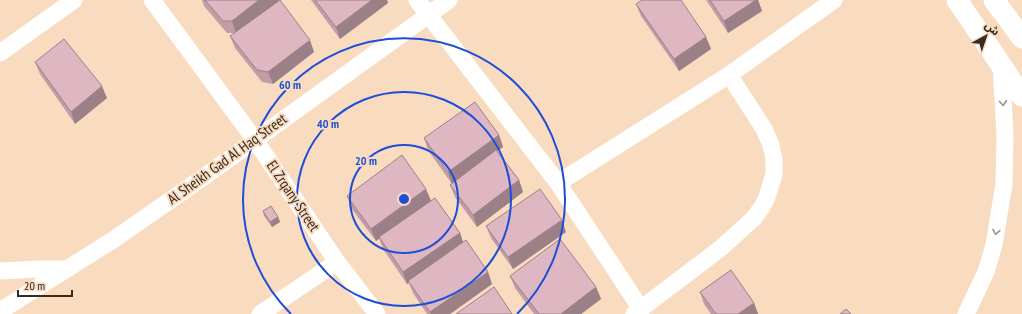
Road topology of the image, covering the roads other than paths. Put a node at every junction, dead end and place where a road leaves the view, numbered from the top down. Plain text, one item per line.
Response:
1 (74, 0) edge
2 (152, 0) edge
3 (417, 0) edge
4 (449, 0) edge
5 (834, 0) edge
6 (957, 0) edge
7 (994, 0) edge
8 (428, 14) junction
9 (1022, 38) edge
10 (0, 54) edge
11 (1001, 64) junction
12 (729, 75) junction
13 (1022, 96) edge
14 (255, 140) junction
15 (558, 183) junction
16 (337, 262) junction
17 (66, 269) junction
18 (0, 271) edge
19 (0, 311) edge
20 (638, 312) edge
21 (260, 314) edge
22 (376, 314) edge
23 (966, 314) edge

1 - 10 street
2 - 14 street, El Zrqany Street
3 - 8 street
4 - 8 street, Al Sheikh Gad Al Haq Street
5 - 12 street
6 - 11 street
7 - 9 street
8 - 14 street, Al Sheikh Gad Al Haq Street
8 - 15 street
11 - 13 street
11 -> 23 street
12 - 15 street
12 - 20 street
14 - 16 street, El Zrqany Street
14 - 17 street, Al Sheikh Gad Al Haq Street
15 - 20 street
16 - 21 street
16 - 22 street, El Zrqany Street
17 - 18 street
17 - 19 street, Al Sheikh Gad Al Haq Street

